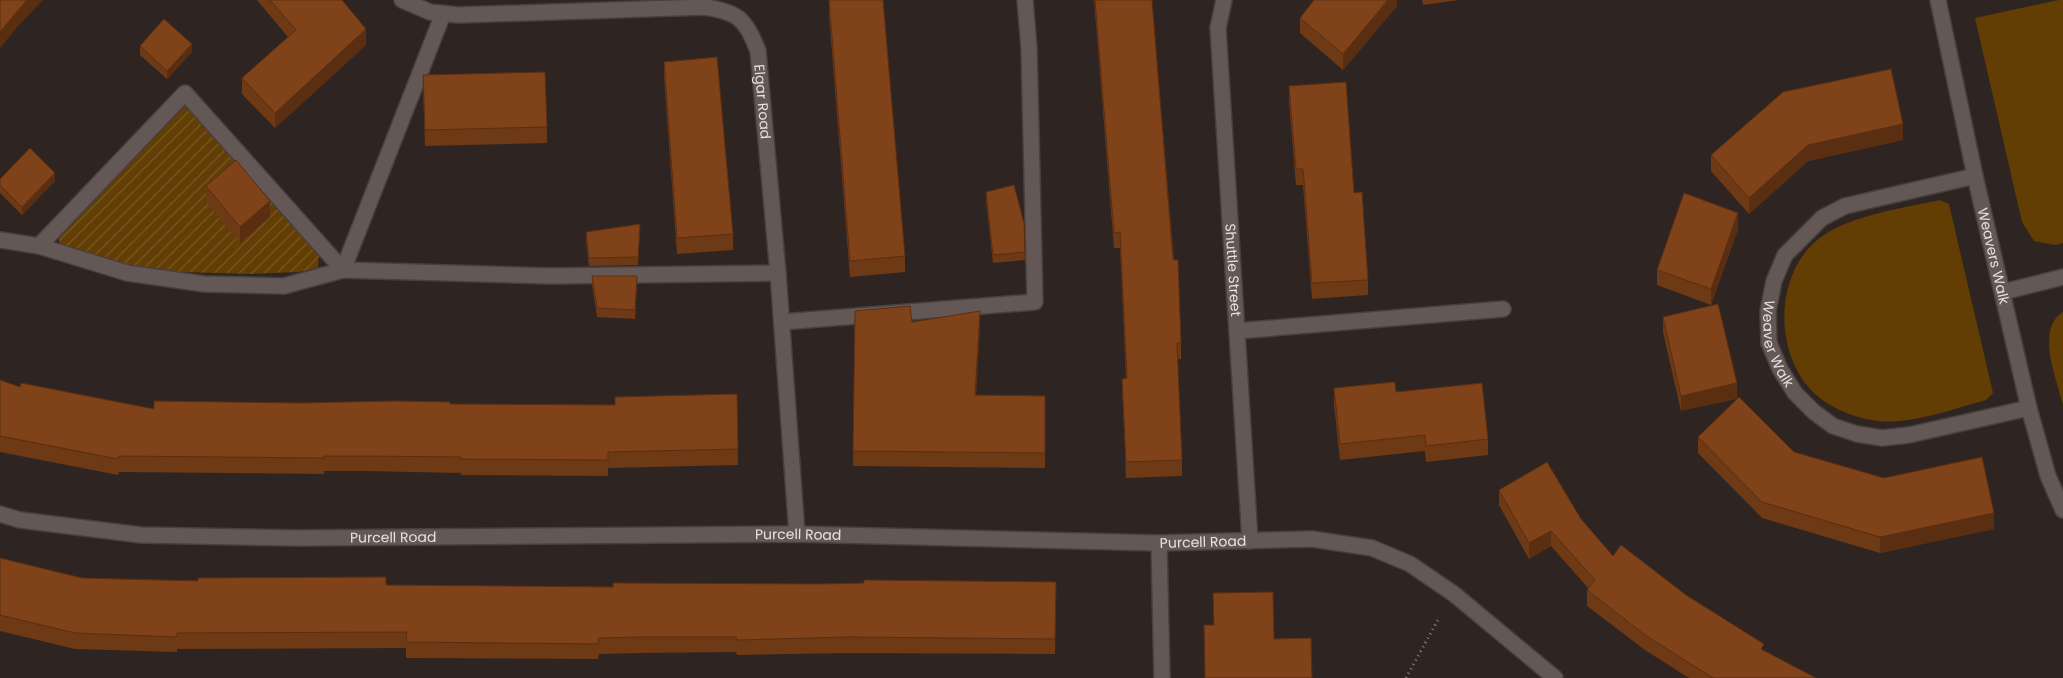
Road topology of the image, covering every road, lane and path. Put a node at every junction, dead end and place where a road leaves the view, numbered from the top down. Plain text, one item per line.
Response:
1 (402, 0) edge
2 (1025, 0) edge
3 (1224, 0) edge
4 (1938, 0) edge
5 (443, 14) junction
6 (1975, 176) junction
7 (0, 240) edge
8 (39, 246) junction
9 (343, 270) junction
10 (778, 273) junction
11 (2063, 278) edge
12 (2003, 292) junction
13 (1503, 309) dead end
14 (782, 322) junction
15 (1237, 331) junction
16 (2029, 408) junction
17 (2063, 510) edge
18 (0, 514) edge
19 (797, 534) junction
20 (1250, 541) junction
21 (1159, 543) junction
22 (1454, 594) junction
23 (1162, 678) edge
24 (1406, 678) edge
25 (1555, 678) edge

1 - 5 street, Elgar Road
2 - 14 street
3 - 15 street, Shuttle Street
4 - 6 street, Weavers Walk
5 - 9 street
5 - 10 street, Elgar Road
6 - 12 street, Weavers Walk
6 - 16 street, Weaver Walk
7 - 8 street
8 - 9 street
8 - 9 street
9 - 10 street
10 - 14 street, Elgar Road
11 - 12 street
12 - 16 street, Weavers Walk
13 - 15 street
14 - 19 street, Elgar Road
15 - 20 street, Shuttle Street
16 - 17 street, Weavers Walk
18 - 19 street, Purcell Road
19 - 21 street, Purcell Road
20 - 21 street, Purcell Road
20 - 22 street, Purcell Road
21 - 23 street
22 - 24 path
22 - 25 street, Purcell Road

